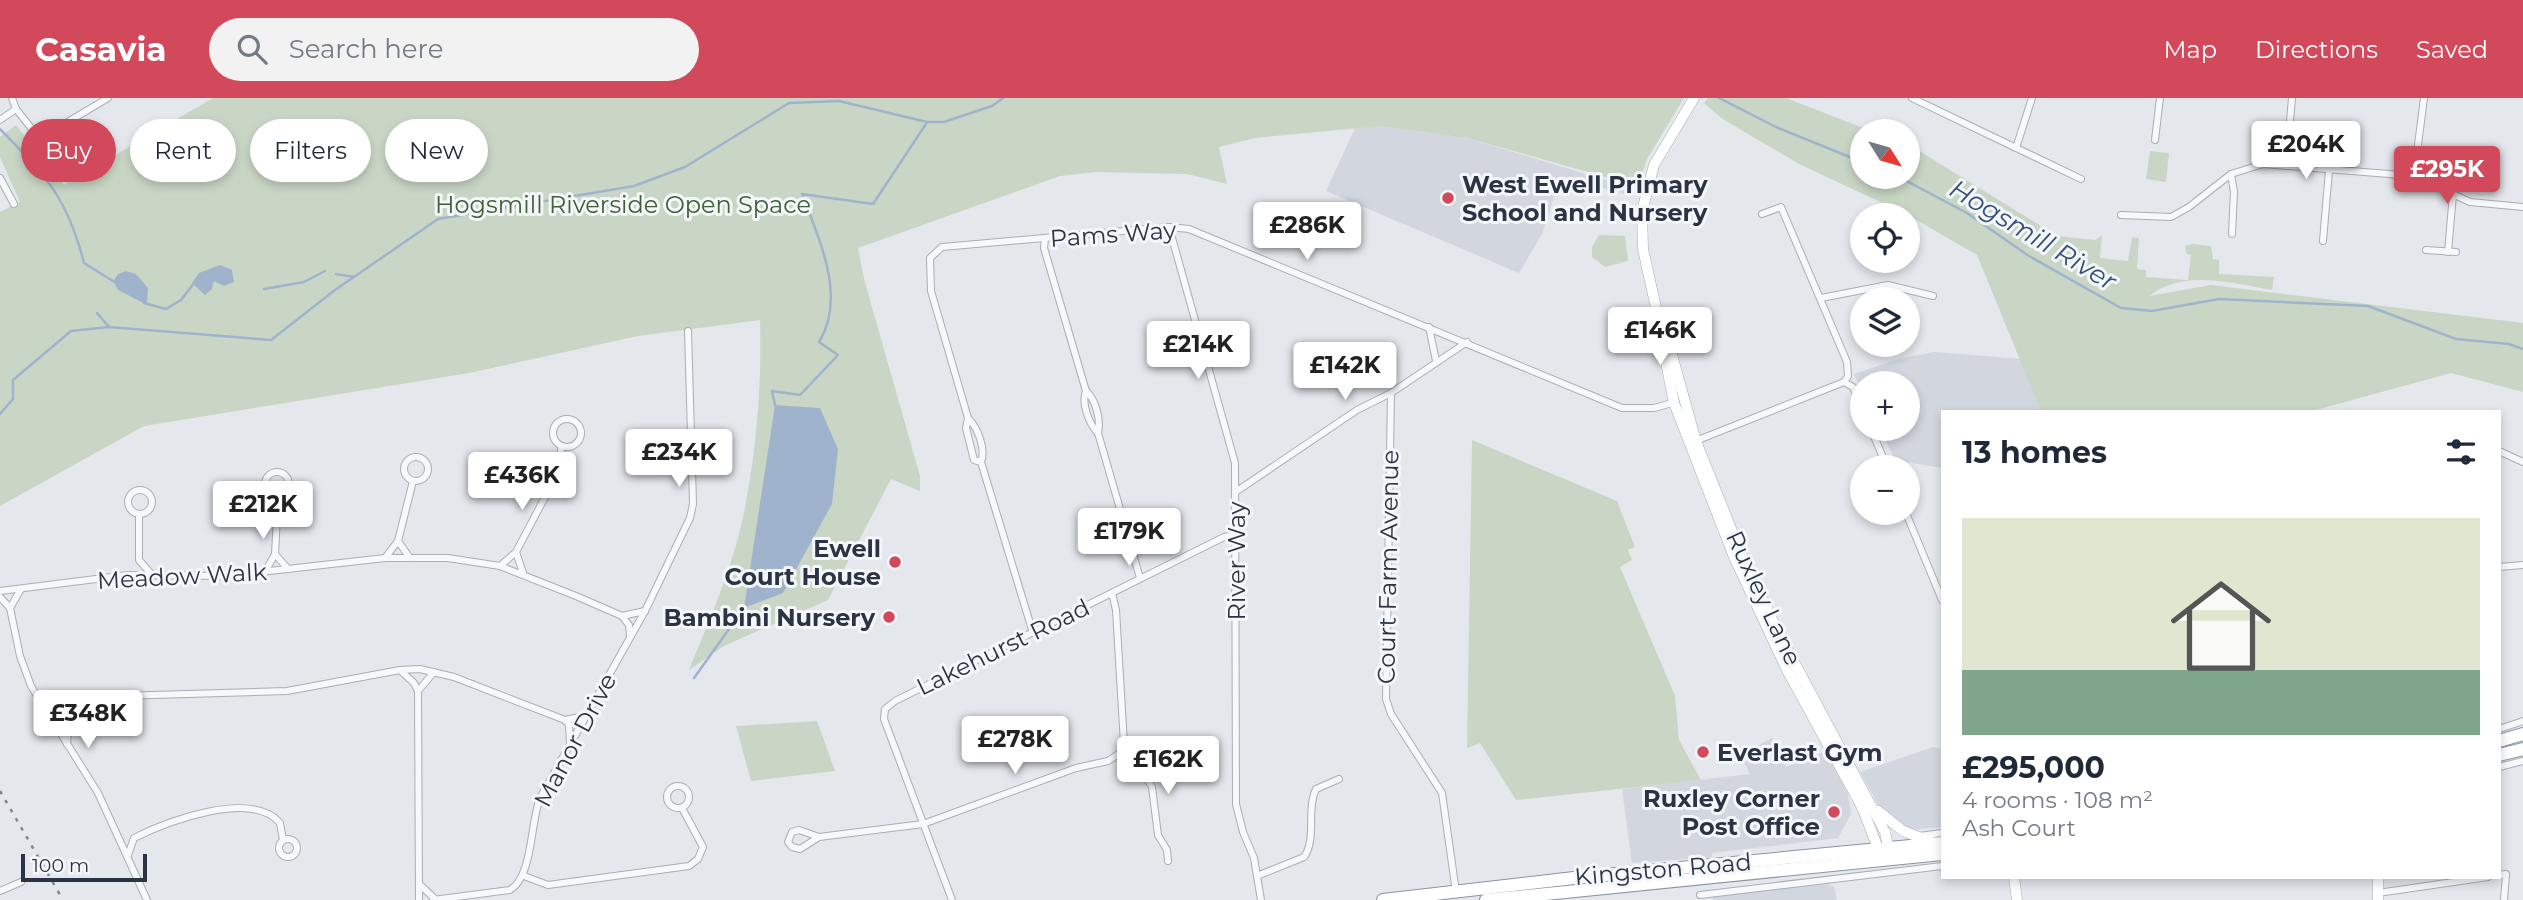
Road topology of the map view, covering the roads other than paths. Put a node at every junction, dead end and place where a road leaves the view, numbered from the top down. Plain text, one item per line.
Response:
1 (12, 98) edge
2 (108, 98) edge
3 (1912, 98) edge
4 (2032, 98) edge
5 (2160, 98) edge
6 (2292, 98) edge
7 (2424, 98) edge
8 (1694, 99) edge
9 (16, 109) junction
10 (1, 119) edge
11 (24, 119) edge
12 (73, 119) edge
13 (2155, 140) dead end
14 (2016, 148) junction
15 (2286, 166) junction
16 (2329, 170) junction
17 (2231, 174) junction
18 (2414, 176) junction
19 (0, 178) edge
20 (2081, 179) dead end
21 (2454, 194) junction
22 (14, 204) dead end
23 (2523, 207) edge
24 (1762, 214) dead end
25 (2122, 215) dead end
26 (1169, 227) junction
27 (2232, 234) dead end
28 (1045, 238) junction
29 (2323, 241) dead end
30 (2426, 250) dead end
31 (1933, 296) dead end
32 (1821, 298) junction
33 (1660, 326) junction
34 (1429, 327) junction
35 (688, 331) dead end
36 (1467, 342) junction
37 (1436, 360) junction
38 (1844, 382) junction
39 (1850, 385) edge
40 (1391, 393) junction
41 (1685, 400) junction
42 (1674, 403) junction
43 (1692, 443) junction
44 (562, 446) junction
45 (2501, 452) edge
46 (2523, 462) edge
47 (414, 481) dead end
48 (1237, 491) junction
49 (278, 497) junction
50 (139, 514) dead end
51 (1911, 525) edge
52 (1236, 535) junction
53 (398, 541) junction
54 (516, 552) junction
55 (275, 554) junction
56 (385, 558) junction
57 (410, 558) junction
58 (139, 560) junction
59 (2523, 565) edge
60 (500, 566) junction
61 (2501, 567) edge
62 (288, 569) junction
63 (265, 572) junction
64 (524, 573) junction
65 (128, 575) junction
66 (153, 576) junction
67 (1140, 578) junction
68 (22, 588) junction
69 (0, 591) edge
70 (1112, 593) junction
71 (0, 597) edge
72 (1941, 598) edge
73 (10, 608) junction
74 (645, 611) junction
75 (622, 616) junction
76 (1033, 633) junction
77 (630, 639) junction
78 (400, 670) junction
79 (434, 672) junction
80 (418, 691) junction
81 (587, 715) junction
82 (51, 718) junction
83 (565, 720) junction
84 (75, 721) junction
85 (2523, 721) edge
86 (2501, 728) edge
87 (2523, 734) edge
88 (2501, 740) edge
89 (67, 744) junction
90 (570, 744) junction
91 (2523, 749) edge
92 (1120, 753) junction
93 (2501, 754) edge
94 (2523, 761) edge
95 (2501, 766) edge
96 (1339, 779) dead end
97 (1870, 803) junction
98 (682, 808) dead end
99 (923, 824) junction
100 (117, 832) junction
101 (819, 837) junction
102 (134, 838) junction
103 (284, 840) dead end
104 (1941, 843) edge
105 (1885, 855) junction
106 (128, 857) junction
107 (1168, 861) dead end
108 (1941, 866) edge
109 (2514, 868) dead end
110 (2502, 875) edge
111 (524, 876) junction
112 (1257, 876) junction
113 (1697, 877) junction
114 (2014, 879) edge
115 (2378, 879) edge
116 (2477, 879) edge
117 (21, 882) dead end
118 (418, 883) junction
119 (0, 891) edge
120 (1456, 892) junction
121 (1584, 894) edge
122 (1701, 897) edge
123 (2378, 897) edge
124 (434, 899) edge
125 (147, 900) edge
126 (419, 900) edge
127 (952, 900) edge
128 (1261, 900) edge
129 (1383, 900) edge
130 (1486, 900) edge
131 (2017, 900) edge
132 (2504, 900) edge

1 - 9 street
2 - 12 street
3 - 14 street
4 - 14 street
5 - 13 street
6 - 15 street
7 - 18 street
8 - 33 main road, Ruxley Lane
9 - 10 street
9 - 11 street
14 - 20 street
15 - 16 street
15 - 17 street
16 - 18 street
16 - 29 street
17 - 25 street
17 - 27 street
18 - 21 street
19 - 22 street
21 - 23 street
21 - 30 street
24 - 32 street
26 - 28 street, Pams Way
26 - 34 street, Pams Way
26 - 48 street, River Way
28 - 67 street
28 - 76 street, Pams Way
31 - 32 street
32 - 38 street
33 - 41 main road, Ruxley Lane
33 - 42 main road, Ruxley Lane
34 - 36 street, Pams Way
34 - 37 street
35 - 74 street, Manor Drive
36 - 37 street
36 - 42 street, Pams Way
37 - 40 street
38 - 39 street
38 - 43 street
40 - 48 street
40 - 120 street, Court Farm Avenue
41 - 42 street, Pams Way
41 - 43 main road, Ruxley Lane
42 - 43 main road, Ruxley Lane
43 - 97 main road, Ruxley Lane
43 - 105 main road, Ruxley Lane
44 - 44 street
44 - 54 street
45 - 46 street
47 - 53 street
48 - 52 street, River Way
49 - 49 street
49 - 55 street
50 - 58 street
51 - 72 street
52 - 67 street, Lakehurst Road
52 - 112 street, River Way
53 - 56 street
53 - 57 street
54 - 60 street
54 - 64 street
55 - 62 street
55 - 63 street
56 - 57 street, Meadow Walk
56 - 62 street, Meadow Walk
57 - 60 street, Meadow Walk
58 - 65 street
58 - 66 street
59 - 61 street
60 - 64 street, Meadow Walk
62 - 63 street, Meadow Walk
63 - 66 street, Meadow Walk
64 - 75 street, Meadow Walk
65 - 66 street, Meadow Walk
65 - 68 street, Meadow Walk
67 - 70 street, Lakehurst Road
68 - 69 street, Meadow Walk
68 - 73 street
70 - 76 street, Lakehurst Road
70 - 92 street
71 - 73 street
73 - 82 street
74 - 75 street
74 - 77 street, Manor Drive
75 - 77 street
76 - 99 street, Lakehurst Road
77 - 81 street, Manor Drive
78 - 79 street
78 - 80 street
78 - 84 street
79 - 80 street
79 - 83 street
80 - 118 street
81 - 83 street
81 - 90 street, Manor Drive
82 - 84 street
82 - 89 street
83 - 90 street
84 - 89 street
85 - 86 street
87 - 88 highway
89 - 100 street
90 - 111 street, Manor Drive
91 - 93 highway
92 - 99 street
92 - 107 street
94 - 95 street
96 - 112 street
97 - 104 main road
97 - 105 main road, Ruxley Lane
98 - 111 street
99 - 101 street
99 - 127 street
100 - 102 street
100 - 106 street
101 - 101 street
102 - 103 street
102 - 106 street
104 - 105 highway, Kingston Road
105 - 113 highway, Kingston Road
105 - 120 highway, Kingston Road
106 - 125 street
108 - 122 street
109 - 110 street
110 - 132 street
111 - 124 street
112 - 128 street, River Way
113 - 121 highway, Kingston Road
113 - 122 street
114 - 131 main road
115 - 123 main road
116 - 123 street
117 - 119 street
118 - 124 street
118 - 126 street
120 - 129 highway, Kingston Road
121 - 130 highway, Kingston Road

